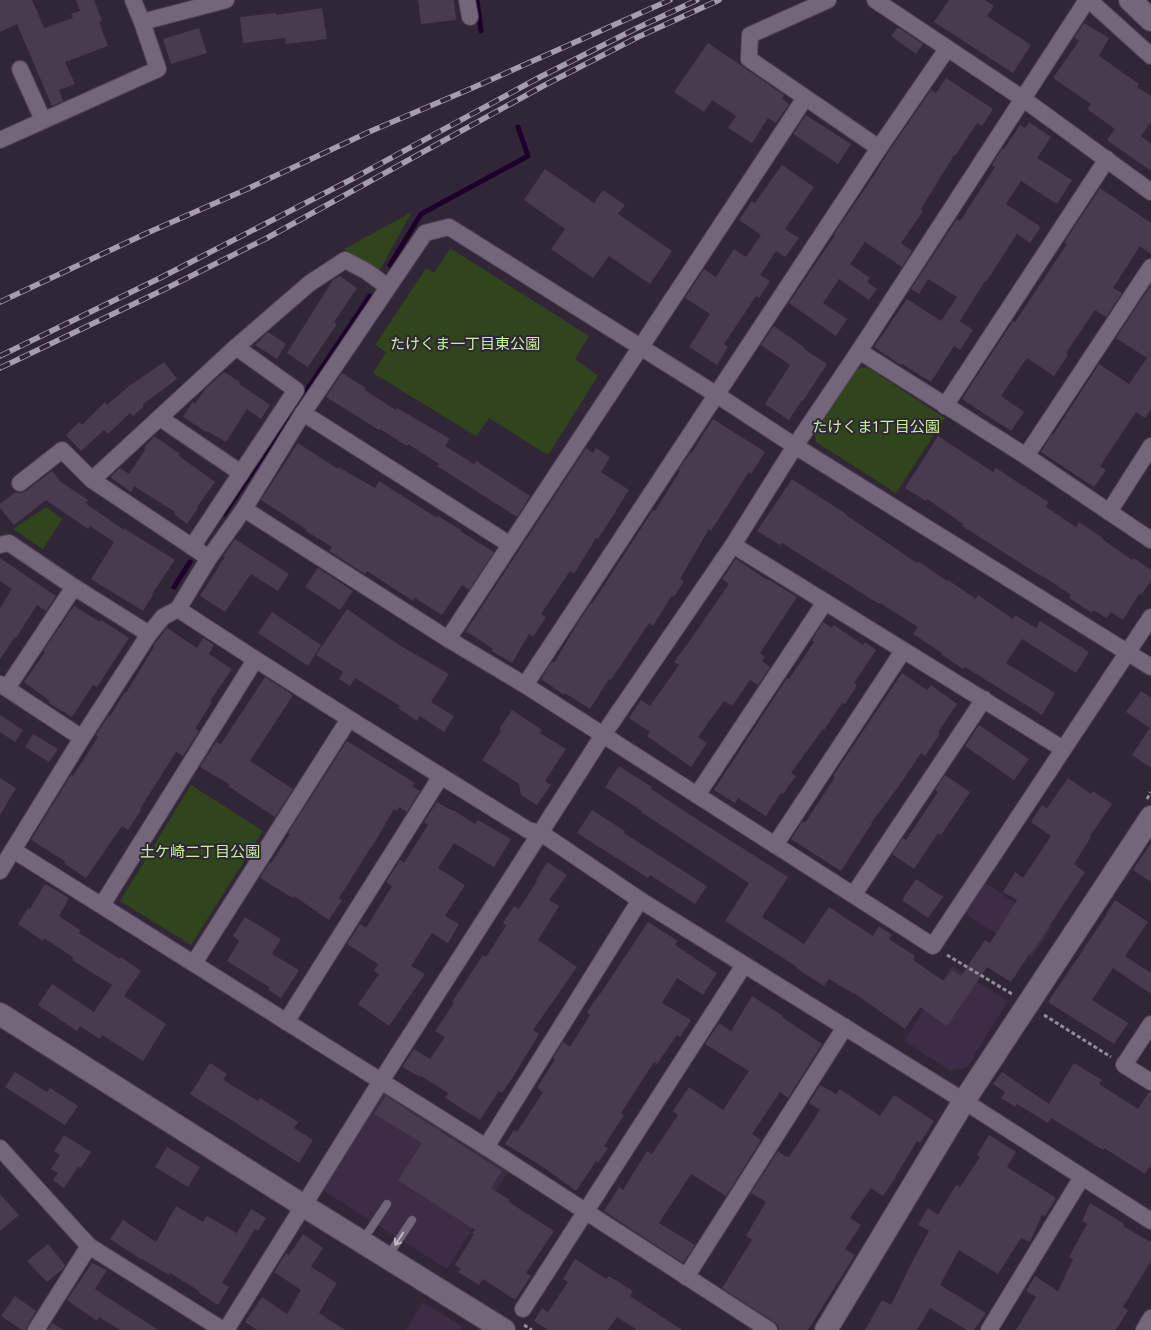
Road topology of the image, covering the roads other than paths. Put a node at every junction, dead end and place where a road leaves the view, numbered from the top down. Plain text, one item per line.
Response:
1 (134, 0) edge
2 (226, 0) edge
3 (466, 0) edge
4 (828, 0) edge
5 (875, 0) edge
6 (1088, 0) edge
7 (1130, 0) edge
8 (470, 17) dead end
9 (1151, 20) edge
10 (142, 22) junction
11 (947, 49) junction
12 (1151, 56) edge
13 (20, 69) dead end
14 (805, 98) junction
15 (1022, 98) junction
16 (43, 120) junction
17 (0, 140) edge
18 (879, 148) junction
19 (1107, 159) junction
20 (1151, 192) edge
21 (1151, 267) edge
22 (388, 287) junction
23 (236, 347) junction
24 (640, 347) junction
25 (859, 351) junction
26 (717, 395) junction
27 (945, 406) junction
28 (304, 413) junction
29 (160, 418) junction
30 (796, 446) junction
31 (1151, 446) edge
32 (1026, 456) junction
33 (240, 473) junction
34 (92, 480) junction
35 (20, 483) dead end
36 (244, 509) junction
37 (1109, 512) junction
38 (1151, 540) edge
39 (509, 544) junction
40 (0, 545) edge
41 (733, 545) junction
42 (192, 547) junction
43 (209, 558) junction
44 (74, 587) junction
45 (825, 602) junction
46 (178, 609) junction
47 (1151, 617) edge
48 (149, 634) junction
49 (448, 639) junction
50 (904, 651) junction
51 (1127, 652) junction
52 (255, 660) junction
53 (1151, 667) edge
54 (525, 685) junction
55 (3, 686) edge
56 (984, 698) junction
57 (349, 719) junction
58 (603, 735) junction
59 (82, 738) junction
60 (1063, 749) junction
61 (441, 776) junction
62 (697, 795) junction
63 (1151, 817) edge
64 (541, 833) junction
65 (775, 846) junction
66 (14, 850) junction
67 (0, 871) edge
68 (854, 894) junction
69 (640, 900) junction
70 (102, 905) junction
71 (194, 962) junction
72 (744, 964) junction
73 (0, 1014) edge
74 (286, 1022) junction
75 (1151, 1024) edge
76 (845, 1027) junction
77 (381, 1081) junction
78 (1151, 1082) edge
79 (964, 1101) junction
80 (486, 1147) junction
81 (0, 1148) edge
82 (1082, 1177) junction
83 (387, 1204) dead end
84 (304, 1206) junction
85 (586, 1210) junction
86 (412, 1220) dead end
87 (1151, 1221) edge
88 (362, 1242) junction
89 (89, 1246) junction
90 (387, 1258) junction
91 (686, 1277) junction
92 (523, 1309) dead end
93 (1151, 1318) edge
94 (36, 1330) edge
95 (224, 1330) edge
96 (504, 1330) edge
97 (769, 1330) edge
98 (826, 1330) edge
99 (989, 1330) edge
100 (1144, 1330) edge

1 - 10 street
2 - 10 street
3 - 8 street
4 - 14 street
5 - 11 street
6 - 12 street
6 - 15 street
7 - 9 street
10 - 16 street
11 - 15 street
11 - 18 street
13 - 16 street
14 - 18 street
14 - 24 street
15 - 19 street
15 - 25 street
16 - 17 street
18 - 26 street
19 - 20 street
19 - 27 street
21 - 32 street
22 - 23 street
22 - 24 street
22 - 28 street
23 - 29 street
23 - 33 street
24 - 26 street
24 - 39 street
25 - 27 street
25 - 30 street
26 - 30 street
26 - 54 street
27 - 32 street
28 - 36 street
28 - 39 street
29 - 33 street
29 - 34 street
30 - 41 street
30 - 51 street
31 - 37 street
32 - 37 street
33 - 42 street
34 - 35 street
34 - 42 street
36 - 43 street
36 - 49 street
37 - 38 street
39 - 49 street
40 - 44 street
41 - 45 street
41 - 58 street
42 - 43 street
43 - 46 street
44 - 48 street
44 - 55 street
45 - 50 street
45 - 62 street
46 - 48 street
46 - 52 street
47 - 51 street
48 - 59 street
49 - 54 street
50 - 56 street
50 - 65 street
51 - 53 street
51 - 60 street
52 - 57 street
52 - 70 street
54 - 58 street
55 - 59 street
56 - 60 street
56 - 68 street
57 - 61 street
57 - 71 street
58 - 62 street
58 - 64 street
59 - 66 street
60 - 68 street
61 - 64 street
61 - 74 street
62 - 65 street
63 - 79 street
64 - 69 street
64 - 77 street
65 - 68 street
66 - 67 street
66 - 70 street
69 - 72 street
69 - 80 street
70 - 71 street
71 - 74 street
72 - 76 street
72 - 85 street
73 - 84 street
74 - 77 street
75 - 78 street
76 - 79 street
76 - 91 street
77 - 80 street
77 - 84 street
79 - 82 street
79 - 98 street
80 - 85 street
81 - 89 street
82 - 87 street
82 - 99 street
83 - 88 lane
84 - 88 street
84 - 95 street
85 - 91 street
85 - 92 street
86 -> 90 lane
88 - 90 street
89 - 94 street
89 - 95 street
90 - 96 street
91 - 97 street
93 - 100 street

